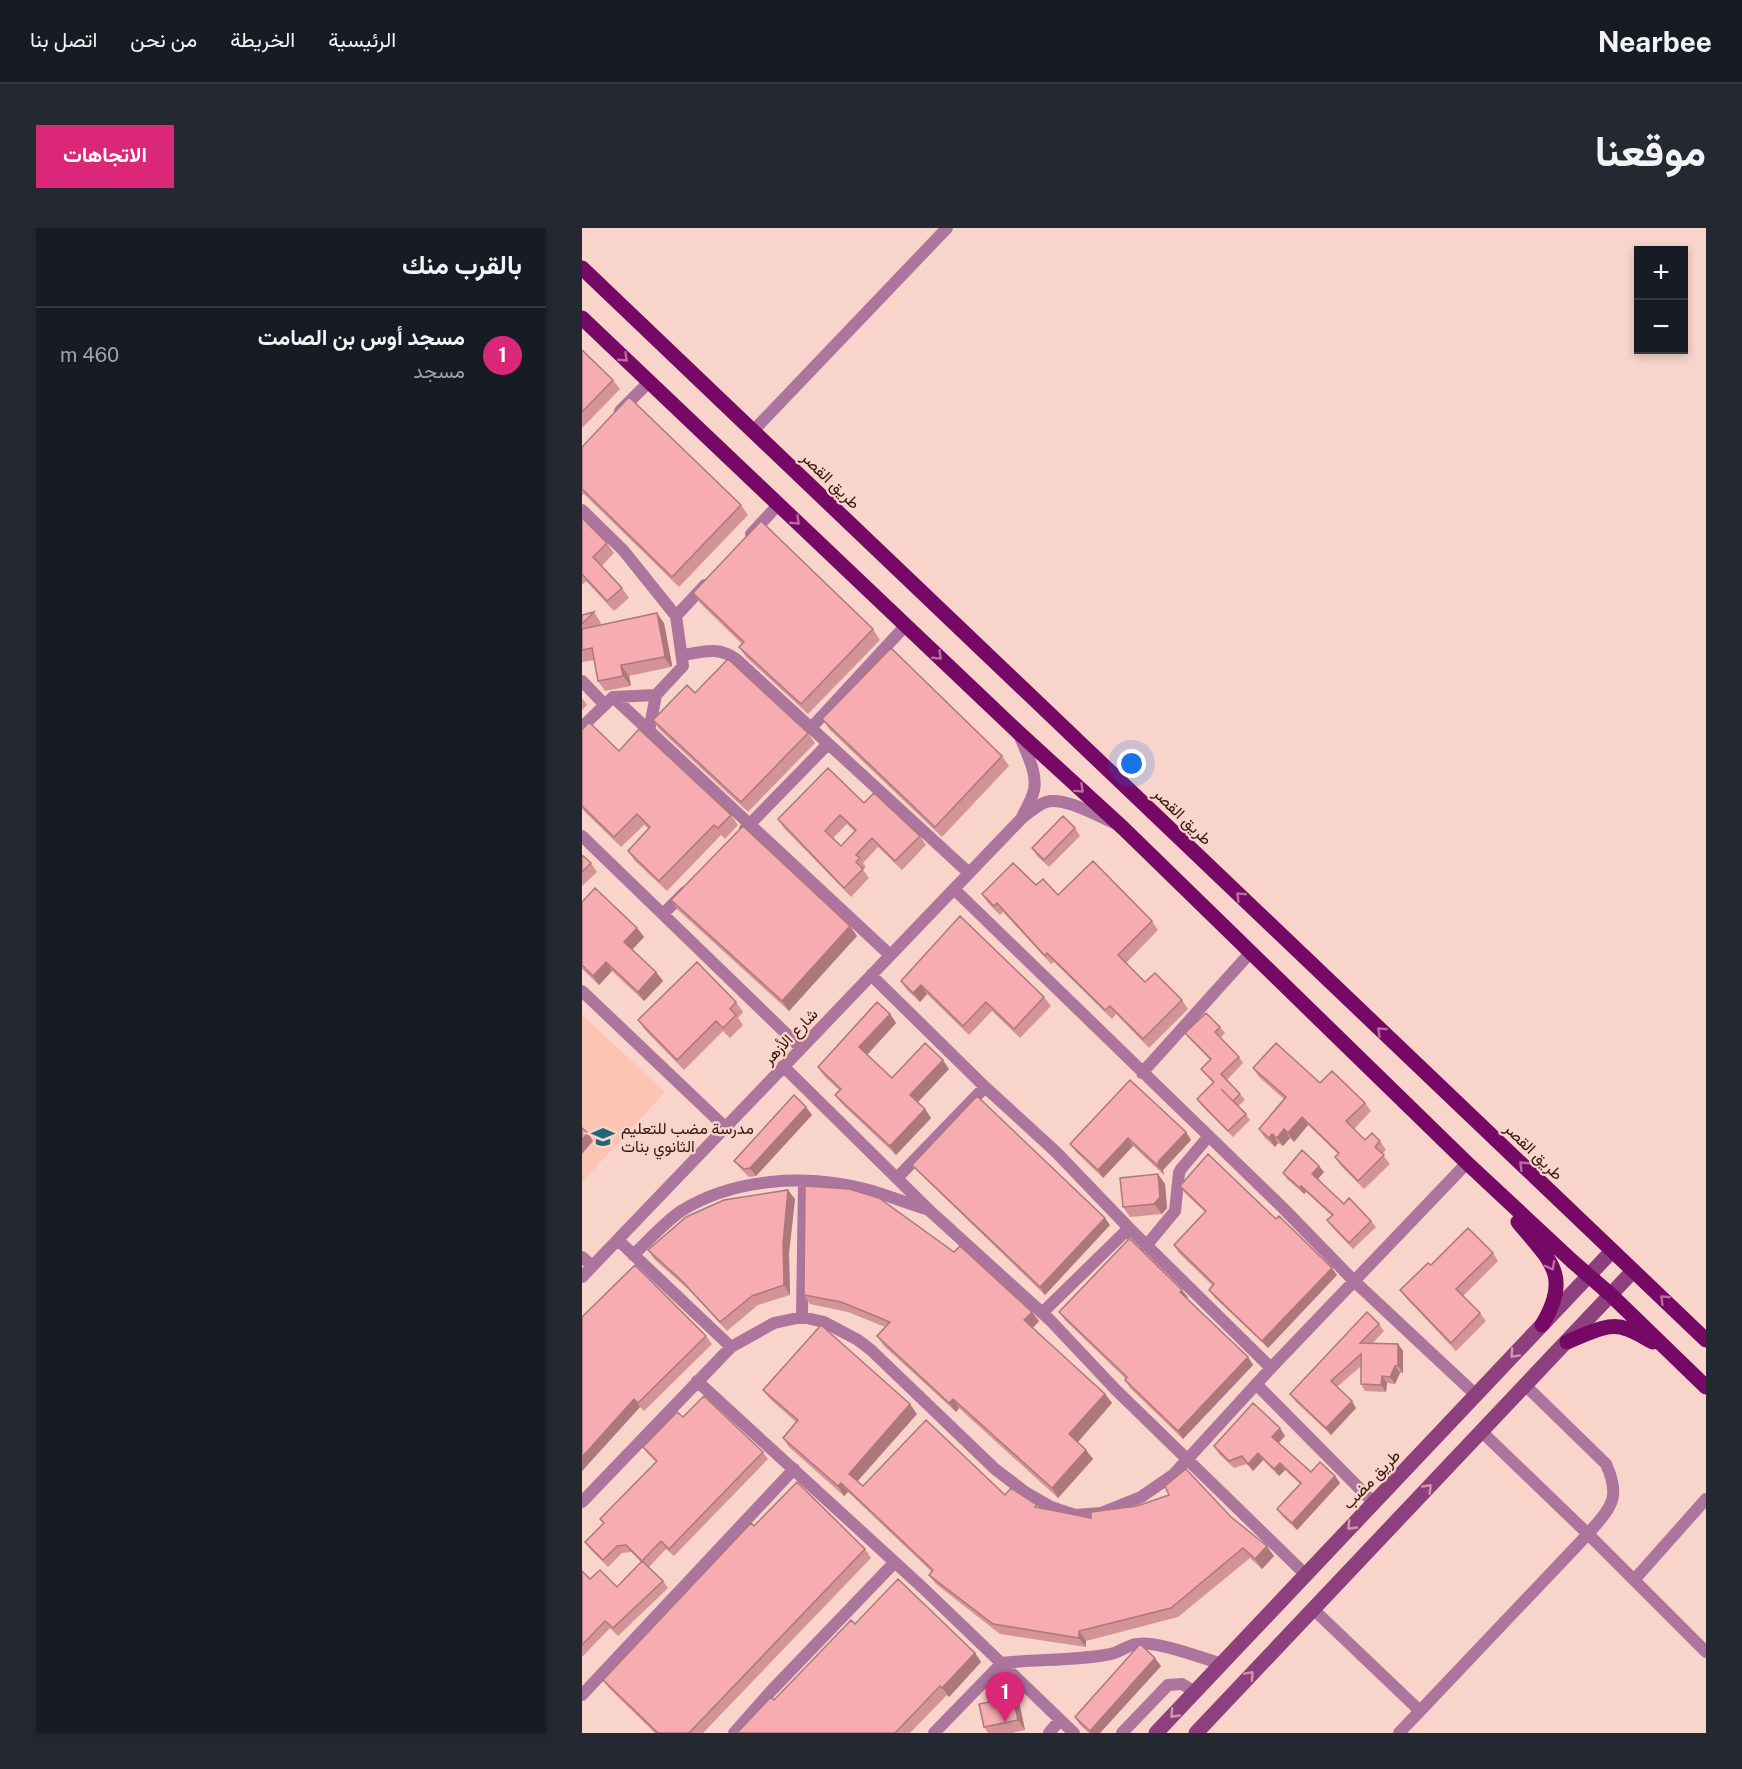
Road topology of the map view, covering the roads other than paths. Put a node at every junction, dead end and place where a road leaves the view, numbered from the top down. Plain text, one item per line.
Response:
1 (947, 228) edge
2 (582, 268) edge
3 (582, 318) edge
4 (649, 382) junction
5 (607, 423) edge
6 (753, 431) junction
7 (779, 504) junction
8 (582, 510) edge
9 (739, 547) edge
10 (716, 573) edge
11 (676, 616) junction
12 (906, 625) junction
13 (683, 655) junction
14 (582, 681) edge
15 (656, 695) junction
16 (609, 701) junction
17 (582, 727) edge
18 (811, 728) junction
19 (649, 731) junction
20 (1018, 732) junction
21 (828, 744) junction
22 (1022, 818) junction
23 (750, 825) junction
24 (1123, 828) junction
25 (582, 836) edge
26 (734, 841) edge
27 (969, 873) junction
28 (695, 882) edge
29 (954, 889) junction
30 (663, 914) junction
31 (1251, 953) junction
32 (890, 955) junction
33 (871, 975) junction
34 (582, 991) edge
35 (801, 1048) junction
36 (783, 1066) junction
37 (1142, 1073) junction
38 (985, 1087) junction
39 (725, 1127) junction
40 (1208, 1137) junction
41 (1467, 1163) junction
42 (897, 1178) junction
43 (804, 1181) junction
44 (1491, 1186) junction
45 (930, 1211) junction
46 (1128, 1228) junction
47 (618, 1240) junction
48 (1146, 1246) junction
49 (1612, 1251) junction
50 (633, 1255) junction
51 (582, 1257) edge
52 (592, 1266) junction
53 (1634, 1271) junction
54 (1588, 1276) junction
55 (582, 1277) edge
56 (1354, 1281) junction
57 (1611, 1295) junction
58 (1042, 1314) junction
59 (802, 1317) junction
60 (1542, 1325) junction
61 (1706, 1340) edge
62 (1567, 1342) junction
63 (731, 1347) junction
64 (1669, 1350) junction
65 (1271, 1368) junction
66 (698, 1381) junction
67 (1256, 1384) junction
68 (1526, 1385) junction
69 (1706, 1387) edge
70 (1476, 1395) junction
71 (1482, 1432) junction
72 (1188, 1459) junction
73 (794, 1469) junction
74 (1705, 1501) edge
75 (582, 1502) edge
76 (1374, 1503) junction
77 (1588, 1534) junction
78 (895, 1562) junction
79 (1305, 1574) junction
80 (1634, 1580) junction
81 (1313, 1609) junction
82 (1706, 1652) edge
83 (1002, 1662) junction
84 (1221, 1664) junction
85 (1195, 1692) junction
86 (582, 1695) edge
87 (1420, 1711) junction
88 (1060, 1720) junction
89 (734, 1733) edge
90 (934, 1733) edge
91 (1049, 1733) edge
92 (1074, 1733) edge
93 (1122, 1733) edge
94 (1156, 1733) edge
95 (1196, 1733) edge
96 (1399, 1733) edge

1 - 6 street
2 - 6 main road, طريق القصر
3 -> 4 main road
4 - 5 street
4 - 7 main road
49 -> 6 main road, طريق القصر
7 - 9 street
7 -> 12 main road
8 - 11 street
10 - 11 street
11 - 13 street
12 - 18 street
12 -> 20 main road
13 - 15 street
13 - 18 street
14 - 16 street
15 - 16 street
15 - 19 street
16 - 17 street
16 - 19 street
18 - 21 street
19 - 23 street
20 - 22 street, شارع الأزهر
20 -> 24 main road
21 - 23 street
21 - 27 street
22 - 24 street, شارع الأزهر
22 - 27 street, شارع الأزهر
23 - 26 street
23 - 32 street
24 - 31 main road
25 - 30 street
27 - 29 street, شارع الأزهر
28 - 30 street
29 - 32 street, شارع الأزهر
29 - 37 street
30 - 35 street
31 - 37 street
31 - 41 main road
32 - 33 street, شارع الأزهر
33 - 35 street, شارع الأزهر
33 - 38 street
34 - 39 street
35 - 36 street, شارع الأزهر
36 - 39 street, شارع الأزهر
36 - 42 street
37 - 40 street
38 - 42 street
38 - 46 street
39 - 47 street, شارع الأزهر
40 - 48 street
40 - 56 street
41 - 44 main road
41 - 56 street
42 - 45 street
43 - 45 street
43 - 50 street
43 - 59 street
44 - 54 main road
44 -> 60 main road
45 - 58 street
46 - 48 street
46 - 58 street
47 - 50 street
47 - 52 street, شارع الأزهر
48 - 65 street
49 - 53 main road, طريق القصر
49 - 54 main road, طريق مضب
50 - 63 street
51 - 52 street
52 - 55 street, شارع الأزهر
53 - 57 main road
61 -> 53 main road, طريق القصر
54 - 57 main road
54 - 60 main road, طريق مضب
56 - 65 street
56 - 70 street
57 - 62 main road
57 - 64 main road
58 - 72 street
59 - 63 street
59 - 72 street
60 -> 70 main road, طريق مضب
62 - 64 main road
62 - 68 main road
63 - 66 street
64 - 69 main road
65 - 67 street
66 - 73 street
66 - 75 street
67 - 72 street
67 - 76 street
68 - 71 main road
68 - 77 street
70 - 76 main road, طريق مضب
71 - 77 street
81 -> 71 main road
72 - 79 street
73 - 78 street
73 - 86 street
74 - 80 street
76 -> 79 main road, طريق مضب
77 - 80 street
77 - 87 street
78 - 83 street
78 - 89 street
79 - 84 main road, طريق مضب
80 - 82 street
81 - 87 street
95 -> 81 main road
83 - 84 street
83 - 88 street
83 - 90 street
84 - 85 main road, طريق مضب
85 - 93 street
85 -> 94 main road, طريق مضب
87 - 96 street
88 - 91 street
88 - 92 street

